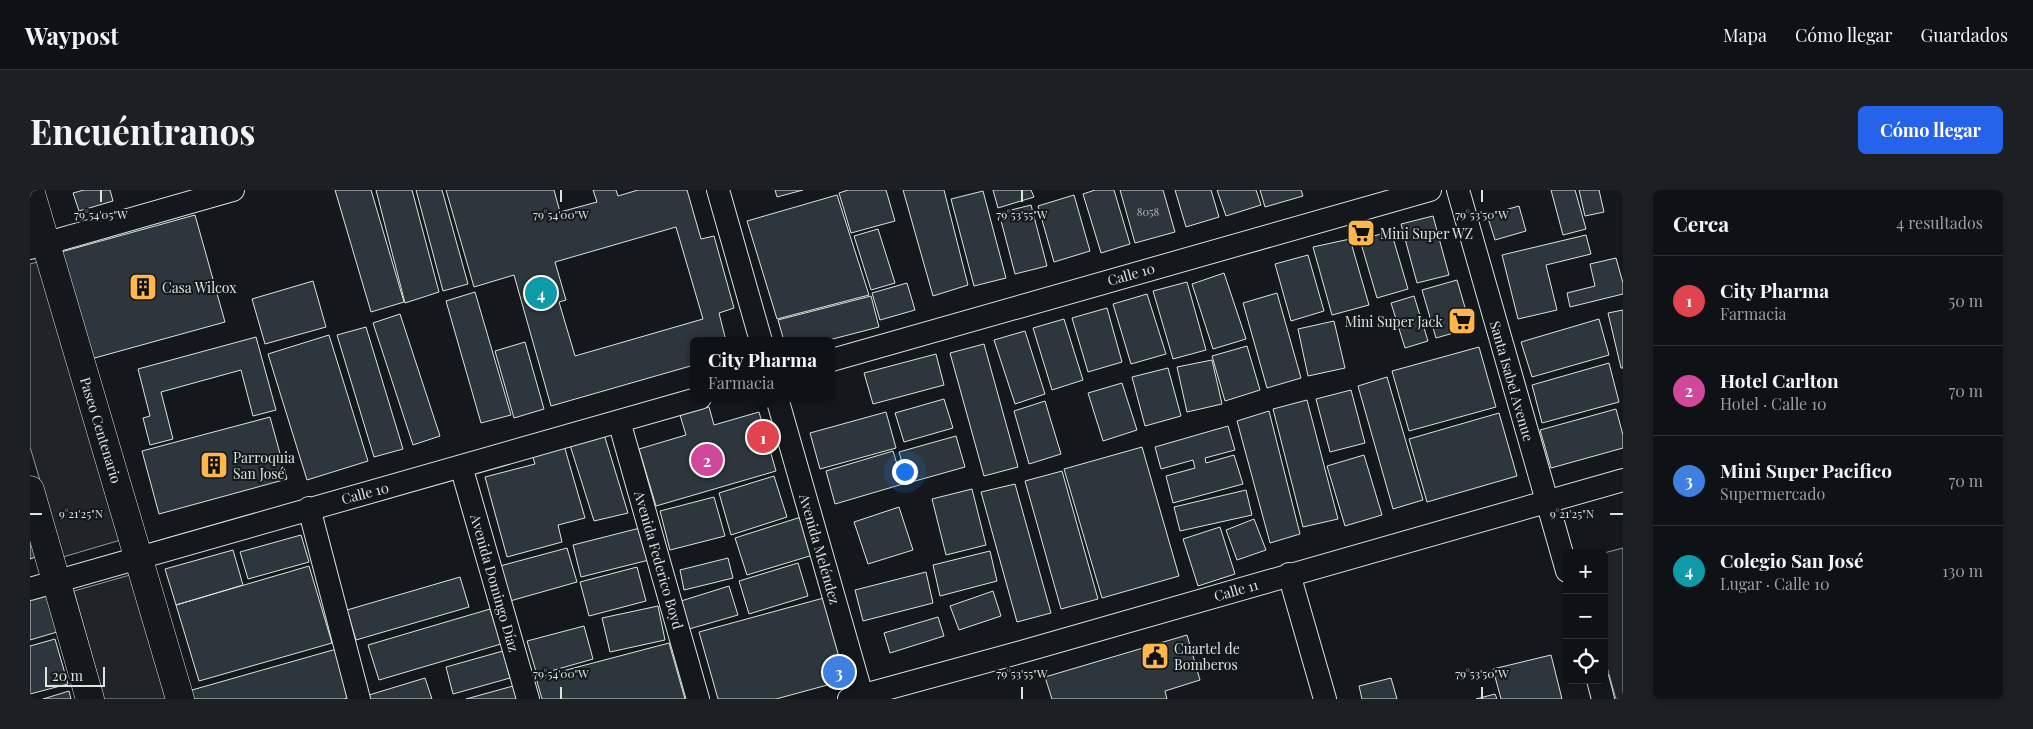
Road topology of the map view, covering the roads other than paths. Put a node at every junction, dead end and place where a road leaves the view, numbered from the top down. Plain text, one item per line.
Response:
1 (30, 190) edge
2 (233, 190) edge
3 (718, 190) edge
4 (1430, 190) edge
5 (1458, 190) edge
6 (38, 246) edge
7 (760, 337) edge
8 (835, 359) edge
9 (690, 401) edge
10 (778, 402) edge
11 (619, 421) junction
12 (461, 466) junction
13 (1623, 480) edge
14 (30, 490) edge
15 (1547, 501) junction
16 (309, 508) junction
17 (1563, 557) edge
18 (139, 558) junction
19 (1289, 574) junction
20 (56, 582) junction
21 (30, 589) edge
22 (1599, 684) edge
23 (858, 698) edge
24 (90, 699) edge
25 (180, 699) edge
26 (359, 699) edge
27 (528, 699) edge
28 (698, 699) edge
29 (1325, 699) edge
30 (1603, 699) edge

1 - 6 main road, Paseo Centenario
2 - 6 street
3 - 7 street
4 - 8 street, Calle 10
5 - 15 street, Santa Isabel Avenue
6 - 18 main road, Paseo Centenario
9 - 11 street, Calle 10
10 - 23 street, Avenida Meléndez
11 - 12 street, Calle 10
11 - 28 street, Avenida Federico Boyd
12 - 16 street, Calle 10
12 - 27 street, Avenida Domingo Díaz
13 - 15 street, Calle 11
14 - 20 main road
15 - 17 street, Santa Isabel Avenue
15 - 19 street, Calle 11
16 - 18 street, Calle 10
16 - 26 street
18 - 20 street, Calle 10
18 - 25 main road, Paseo Centenario
19 - 23 street, Calle 11
19 - 29 street
20 - 21 street, Calle 10
20 - 24 main road
22 - 30 street

